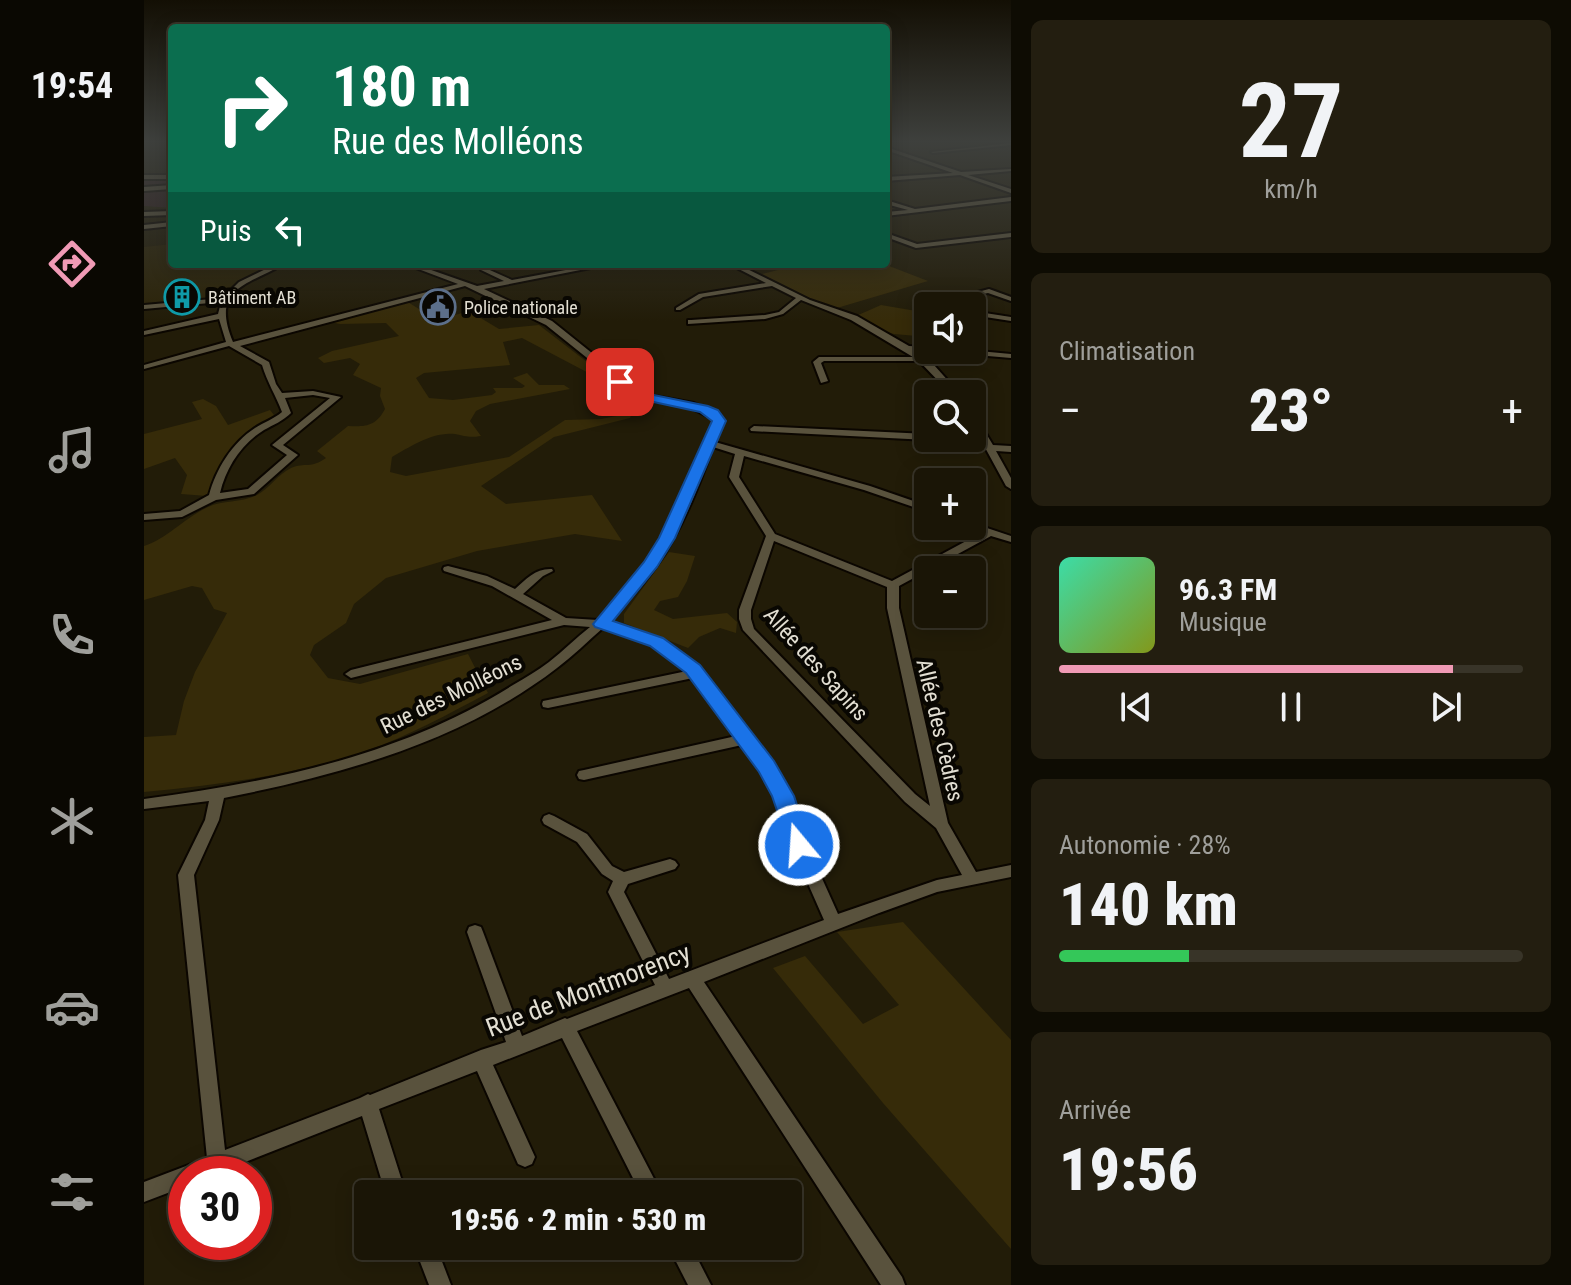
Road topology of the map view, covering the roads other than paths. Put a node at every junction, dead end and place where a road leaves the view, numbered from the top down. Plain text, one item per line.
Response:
1 (996, 201) edge
2 (890, 203) edge
3 (919, 211) junction
4 (168, 213) edge
5 (144, 214) edge
6 (890, 214) edge
7 (168, 224) edge
8 (144, 227) edge
9 (1011, 235) edge
10 (890, 237) edge
11 (899, 241) junction
12 (890, 243) edge
13 (272, 268) edge
14 (419, 268) edge
15 (587, 268) edge
16 (740, 268) edge
17 (483, 269) dead end
18 (512, 282) junction
19 (465, 284) junction
20 (772, 284) junction
21 (477, 288) junction
22 (984, 292) edge
23 (800, 298) junction
24 (1011, 299) edge
25 (224, 300) junction
26 (144, 307) edge
27 (678, 309) dead end
28 (986, 315) edge
29 (221, 316) junction
30 (1011, 319) edge
31 (691, 322) dead end
32 (144, 333) edge
33 (232, 344) junction
34 (907, 348) junction
35 (914, 348) edge
36 (914, 354) edge
37 (986, 354) edge
38 (1011, 356) edge
39 (914, 359) edge
40 (926, 364) edge
41 (144, 367) edge
42 (942, 380) edge
43 (824, 381) dead end
44 (280, 396) junction
45 (754, 429) dead end
46 (914, 436) edge
47 (986, 441) edge
48 (711, 444) junction
49 (988, 444) junction
50 (1011, 449) edge
51 (740, 452) junction
52 (1010, 482) edge
53 (214, 497) junction
54 (914, 504) edge
55 (144, 517) edge
56 (986, 531) edge
57 (990, 532) junction
58 (771, 536) junction
59 (1011, 539) edge
60 (448, 569) dead end
61 (548, 571) dead end
62 (893, 585) junction
63 (516, 594) junction
64 (564, 621) junction
65 (602, 624) junction
66 (696, 673) junction
67 (351, 674) dead end
68 (548, 704) dead end
69 (746, 739) junction
70 (584, 775) dead end
71 (217, 795) junction
72 (144, 804) edge
73 (549, 820) dead end
74 (941, 824) junction
75 (670, 865) dead end
76 (1011, 871) edge
77 (972, 878) junction
78 (622, 879) junction
79 (834, 923) junction
80 (475, 932) dead end
81 (692, 978) junction
82 (665, 988) junction
83 (565, 1026) junction
84 (516, 1045) junction
85 (481, 1059) junction
86 (368, 1103) junction
87 (216, 1156) edge
88 (235, 1156) edge
89 (525, 1157) dead end
90 (391, 1180) edge
91 (645, 1180) edge
92 (168, 1183) edge
93 (144, 1192) edge
94 (430, 1260) edge
95 (687, 1260) edge
96 (440, 1285) edge
97 (700, 1285) edge
98 (894, 1285) edge

1 - 3 street
2 - 3 street
3 - 6 street
4 - 5 street
7 - 8 street
9 - 11 street
10 - 11 street
11 - 12 street
13 - 25 street
14 - 19 street
15 - 18 street
16 - 20 street
17 - 18 street
18 - 21 street
19 - 21 street
19 - 33 street
20 - 23 street
20 - 27 street
21 - 48 street
22 - 24 street
23 - 31 street
23 - 34 street
25 - 26 street
25 - 29 street
28 - 30 street
29 - 32 street
29 - 33 street
33 - 41 street
33 - 44 street
34 - 35 street
34 - 36 street
37 - 38 street
39 - 43 street
40 - 42 street
44 - 53 street
44 - 53 street
45 - 46 street
47 - 49 street
48 - 51 street
48 - 65 street, Rue des Molléons
49 - 50 street
49 - 52 street
51 - 54 street
51 - 58 street
53 - 55 street
56 - 57 street
57 - 59 street
57 - 62 street
58 - 62 street
58 - 74 street, Allée des Sapins
60 - 63 street
61 - 63 street
62 - 74 street, Allée des Cèdres
63 - 64 street
64 - 65 street
64 - 67 street
65 - 66 street
65 - 71 street, Rue des Molléons
66 - 68 street
66 - 69 street
69 - 70 street
69 - 79 street
71 - 72 street, Rue des Molléons
71 - 87 street
73 - 78 street
74 - 77 street, Allée des Sapins
75 - 78 street
76 - 77 street, Rue de Montmorency
77 - 79 street, Rue de Montmorency
78 - 82 street
79 - 81 street, Rue de Montmorency
80 - 84 street
81 - 82 street, Rue de Montmorency
81 - 98 street
82 - 83 street, Rue de Montmorency
83 - 84 street, Rue de Montmorency
83 - 91 street
84 - 85 street, Rue de Montmorency
85 - 86 street, Rue de Montmorency
85 - 89 street
86 - 88 street, Rue de Montmorency
86 - 90 street
92 - 93 street, Rue de Montmorency
94 - 96 street
95 - 97 street

